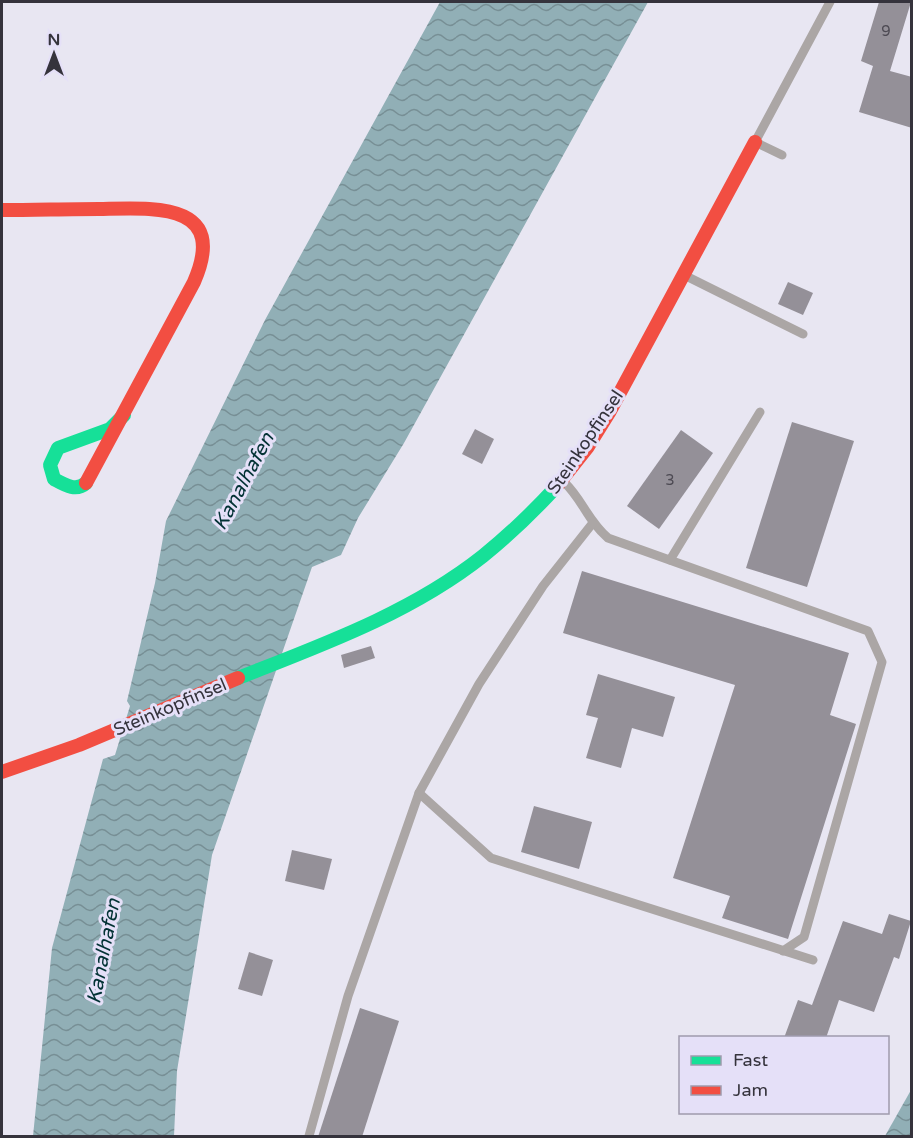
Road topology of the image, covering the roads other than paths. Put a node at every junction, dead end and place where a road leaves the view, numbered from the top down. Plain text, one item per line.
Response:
1 (830, 2) edge
2 (755, 142) junction
3 (782, 155) dead end
4 (2, 210) edge
5 (684, 275) junction
6 (803, 334) dead end
7 (760, 412) dead end
8 (124, 416) junction
9 (563, 481) junction
10 (592, 524) junction
11 (670, 560) junction
12 (2, 772) edge
13 (419, 793) junction
14 (783, 951) junction
15 (813, 960) dead end
16 (309, 1137) edge

1 - 2 lane, Steinkopfinsel
2 - 3 lane
2 - 5 street, Steinkopfinsel
4 - 8 street
5 - 6 lane
5 - 9 street, Steinkopfinsel
7 - 11 lane
8 - 8 street
9 - 10 lane
9 - 12 street, Steinkopfinsel
10 - 11 lane
10 - 13 lane
11 - 14 lane
13 - 14 lane
13 - 16 lane
14 - 15 lane

